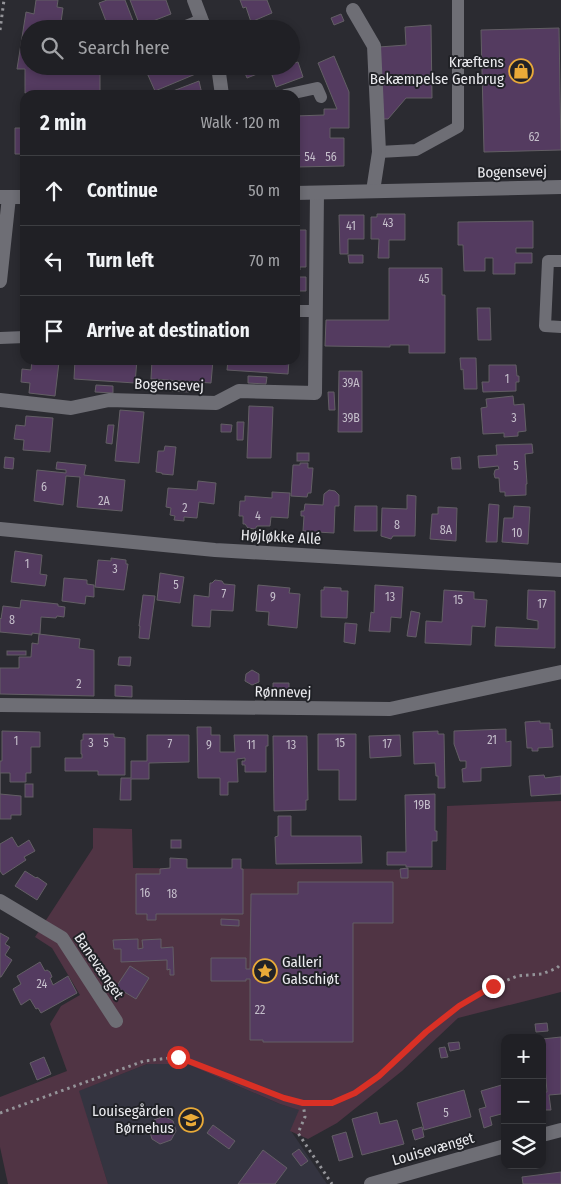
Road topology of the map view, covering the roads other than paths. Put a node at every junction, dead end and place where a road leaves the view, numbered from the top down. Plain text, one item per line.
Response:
1 (194, 0) edge
2 (458, 0) edge
3 (353, 10) dead end
4 (202, 20) edge
5 (219, 75) edge
6 (221, 90) edge
7 (300, 92) edge
8 (321, 97) dead end
9 (379, 152) junction
10 (561, 187) edge
11 (373, 191) junction
12 (317, 192) junction
13 (300, 193) edge
14 (4, 197) edge
15 (20, 197) edge
16 (561, 261) edge
17 (0, 281) edge
18 (300, 311) edge
19 (316, 311) junction
20 (561, 327) edge
21 (20, 337) edge
22 (0, 338) edge
23 (0, 400) edge
24 (0, 528) edge
25 (561, 570) edge
26 (561, 672) edge
27 (0, 705) edge
28 (0, 901) edge
29 (116, 1021) dead end
30 (561, 1130) edge
31 (546, 1134) edge
32 (501, 1147) edge
33 (371, 1184) edge

1 - 4 street
2 - 9 lane
3 - 9 street
5 - 6 street
7 - 8 lane
9 - 11 street
10 - 11 street, Bogensevej
11 - 12 street, Bogensevej
12 - 13 street, Bogensevej
12 - 19 street, Bogensevej
14 - 15 street
14 - 17 street
16 - 20 lane
18 - 19 lane
19 - 23 street, Bogensevej
21 - 22 lane
24 - 25 street, Højløkke Allé
26 - 27 street, Rønnevej
28 - 29 street, Banevænget
30 - 31 street
32 - 33 street, Louisevænget

